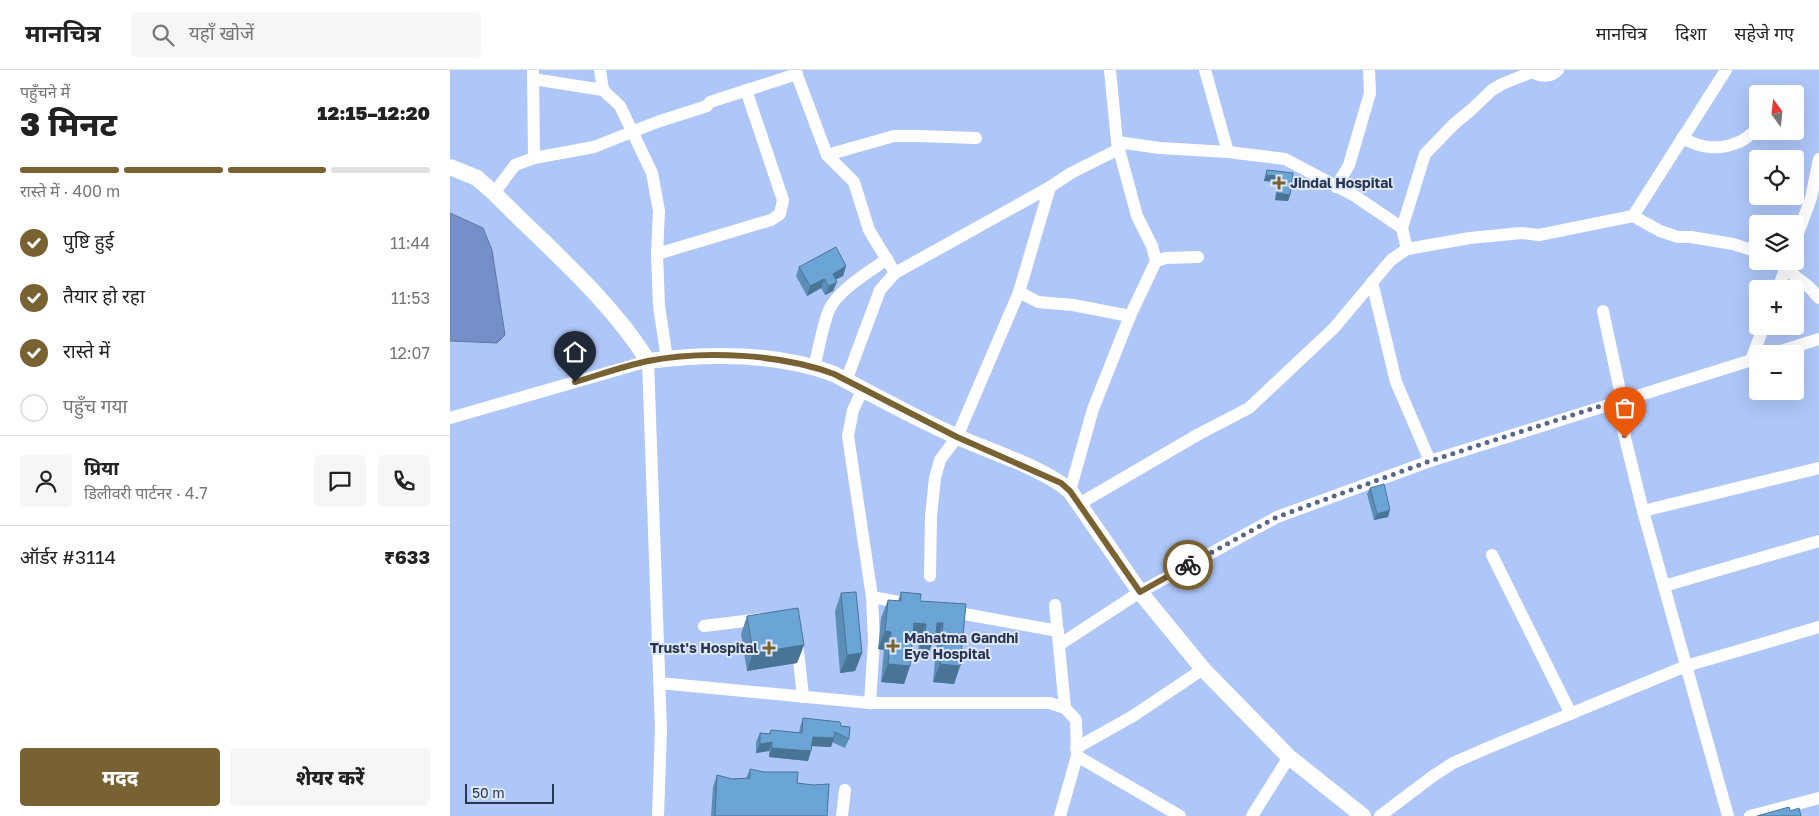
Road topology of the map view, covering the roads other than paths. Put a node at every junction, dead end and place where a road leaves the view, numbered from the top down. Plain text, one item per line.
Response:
1 (600, 70) edge
2 (1110, 70) edge
3 (1205, 70) edge
4 (1369, 70) edge
5 (1558, 70) edge
6 (1726, 70) edge
7 (1530, 71) edge
8 (796, 72) edge
9 (533, 75) edge
10 (603, 90) junction
11 (746, 90) junction
12 (632, 132) junction
13 (1749, 135) edge
14 (976, 138) dead end
15 (1682, 138) junction
16 (1118, 145) junction
17 (1228, 152) junction
18 (827, 155) junction
19 (534, 158) junction
20 (1819, 158) edge
21 (450, 167) edge
22 (1050, 187) junction
23 (1336, 187) junction
24 (494, 193) junction
25 (1815, 199) edge
26 (1633, 216) junction
27 (1804, 223) edge
28 (1402, 228) junction
29 (1407, 248) junction
30 (1749, 249) edge
31 (657, 254) junction
32 (1198, 258) dead end
33 (887, 259) junction
34 (1156, 261) junction
35 (1791, 270) edge
36 (895, 273) junction
37 (1372, 282) junction
38 (1019, 292) junction
39 (1819, 298) edge
40 (1603, 312) dead end
41 (1130, 316) junction
42 (1819, 339) edge
43 (1800, 345) edge
44 (667, 359) junction
45 (648, 361) junction
46 (1749, 361) edge
47 (814, 367) junction
48 (846, 381) junction
49 (862, 389) junction
50 (1619, 400) junction
51 (450, 418) edge
52 (957, 437) junction
53 (1430, 461) junction
54 (1819, 468) edge
55 (1070, 491) junction
56 (1079, 504) junction
57 (1644, 511) junction
58 (1819, 541) edge
59 (1492, 555) dead end
60 (930, 576) dead end
61 (1664, 586) junction
62 (1140, 592) junction
63 (872, 598) junction
64 (1055, 605) dead end
65 (921, 606) edge
66 (940, 610) edge
67 (778, 617) edge
68 (704, 626) dead end
69 (1819, 627) edge
70 (1058, 631) junction
71 (796, 632) edge
72 (1059, 645) junction
73 (1686, 666) junction
74 (1203, 669) junction
75 (658, 683) junction
76 (803, 697) junction
77 (870, 703) junction
78 (1065, 708) junction
79 (1571, 714) junction
80 (1077, 752) junction
81 (1289, 757) junction
82 (845, 790) dead end
83 (1819, 798) edge
84 (1798, 803) junction
85 (658, 816) edge
86 (842, 816) edge
87 (1060, 816) edge
88 (1180, 816) edge
89 (1252, 816) edge
90 (1363, 816) edge
91 (1380, 816) edge
92 (1728, 816) edge
93 (1750, 816) edge
94 (1801, 816) edge

1 - 10 street
2 - 16 street
3 - 17 street
4 - 23 street
5 - 7 street
6 - 15 street
7 - 28 street
8 - 11 street
8 - 18 street
9 - 10 street
9 - 19 street
10 - 12 street
11 - 12 street
11 - 31 street
12 - 19 street
12 - 31 street
13 - 15 street
14 - 18 street
15 - 26 street
16 - 17 street
16 - 22 street
16 - 34 street
17 - 23 street
18 - 33 street
19 - 24 street
20 - 25 street
21 - 24 main road
22 - 36 street
22 - 38 street
23 - 28 street
24 - 45 main road
25 - 27 street
26 - 29 street
26 - 30 street
28 - 29 street
29 - 37 street
31 - 44 street
32 - 34 street
33 - 36 street
33 - 47 street
34 - 41 street
35 - 39 street
36 - 48 street
37 - 53 street
37 - 56 street
38 - 41 street
38 - 52 street
40 - 50 street
41 - 55 street
42 - 43 street
44 - 45 main road
44 - 47 main road
45 - 51 street
45 - 75 street
46 - 50 street
47 - 48 main road
48 - 49 main road
49 - 52 main road
49 - 63 street
50 - 53 street
50 - 57 street
52 - 55 main road
52 - 60 street
53 - 62 street
54 - 57 street
55 - 56 main road
56 - 62 main road
57 - 61 street
58 - 61 street
59 - 79 street
61 - 73 street
62 - 72 street
62 - 74 main road
63 - 65 street
63 - 77 street
64 - 70 street
66 - 70 street
67 - 68 street
69 - 73 street
70 - 72 street
71 - 76 street
72 - 78 street
73 - 79 street
73 - 92 street
74 - 80 street
74 - 81 main road
75 - 76 street
75 - 85 street
76 - 77 street
77 - 78 street
78 - 80 street
79 - 91 street
80 - 87 street
80 - 88 street
81 - 89 street
81 - 90 main road
82 - 86 street
83 - 84 street
84 - 93 street
84 - 94 street

